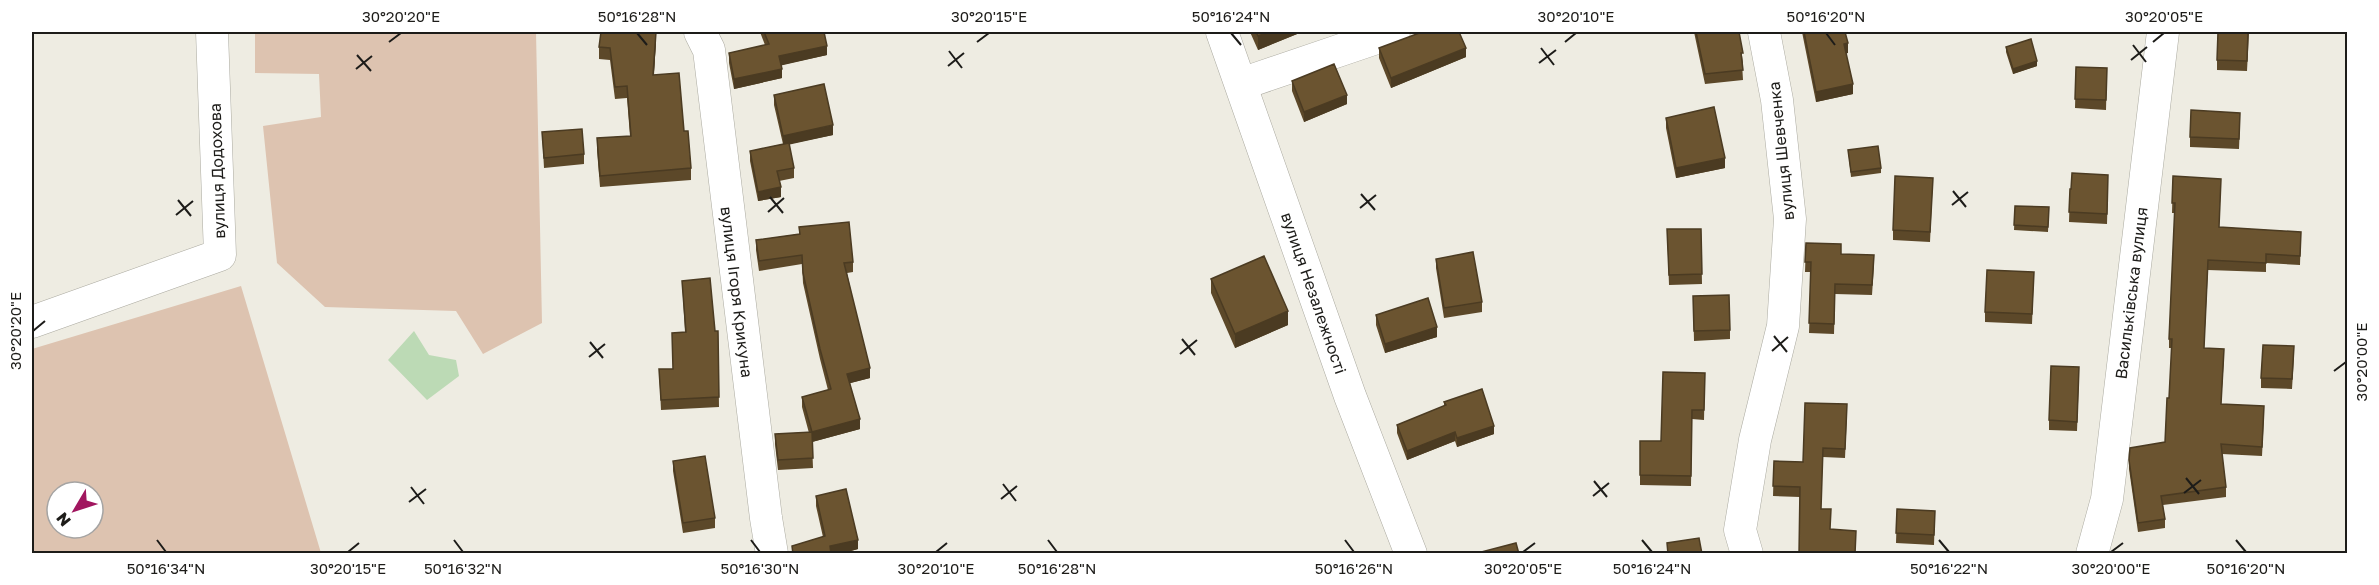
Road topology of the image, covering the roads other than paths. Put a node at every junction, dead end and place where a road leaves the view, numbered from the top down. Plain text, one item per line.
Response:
1 (212, 32) edge
2 (700, 32) edge
3 (1222, 32) edge
4 (1394, 32) edge
5 (1764, 32) edge
6 (2163, 32) edge
7 (1241, 84) junction
8 (32, 322) edge
9 (772, 554) edge
10 (1411, 554) edge
11 (1747, 554) edge
12 (2092, 554) edge

1 - 8 street, вулиця Додохова
2 - 9 street, вулиця Ігоря Крикуна
3 - 7 street, вулиця Незалежності
4 - 7 street
5 - 11 street, вулиця Шевченка
6 - 12 street, Васильківська вулиця
7 - 10 street, вулиця Незалежності

